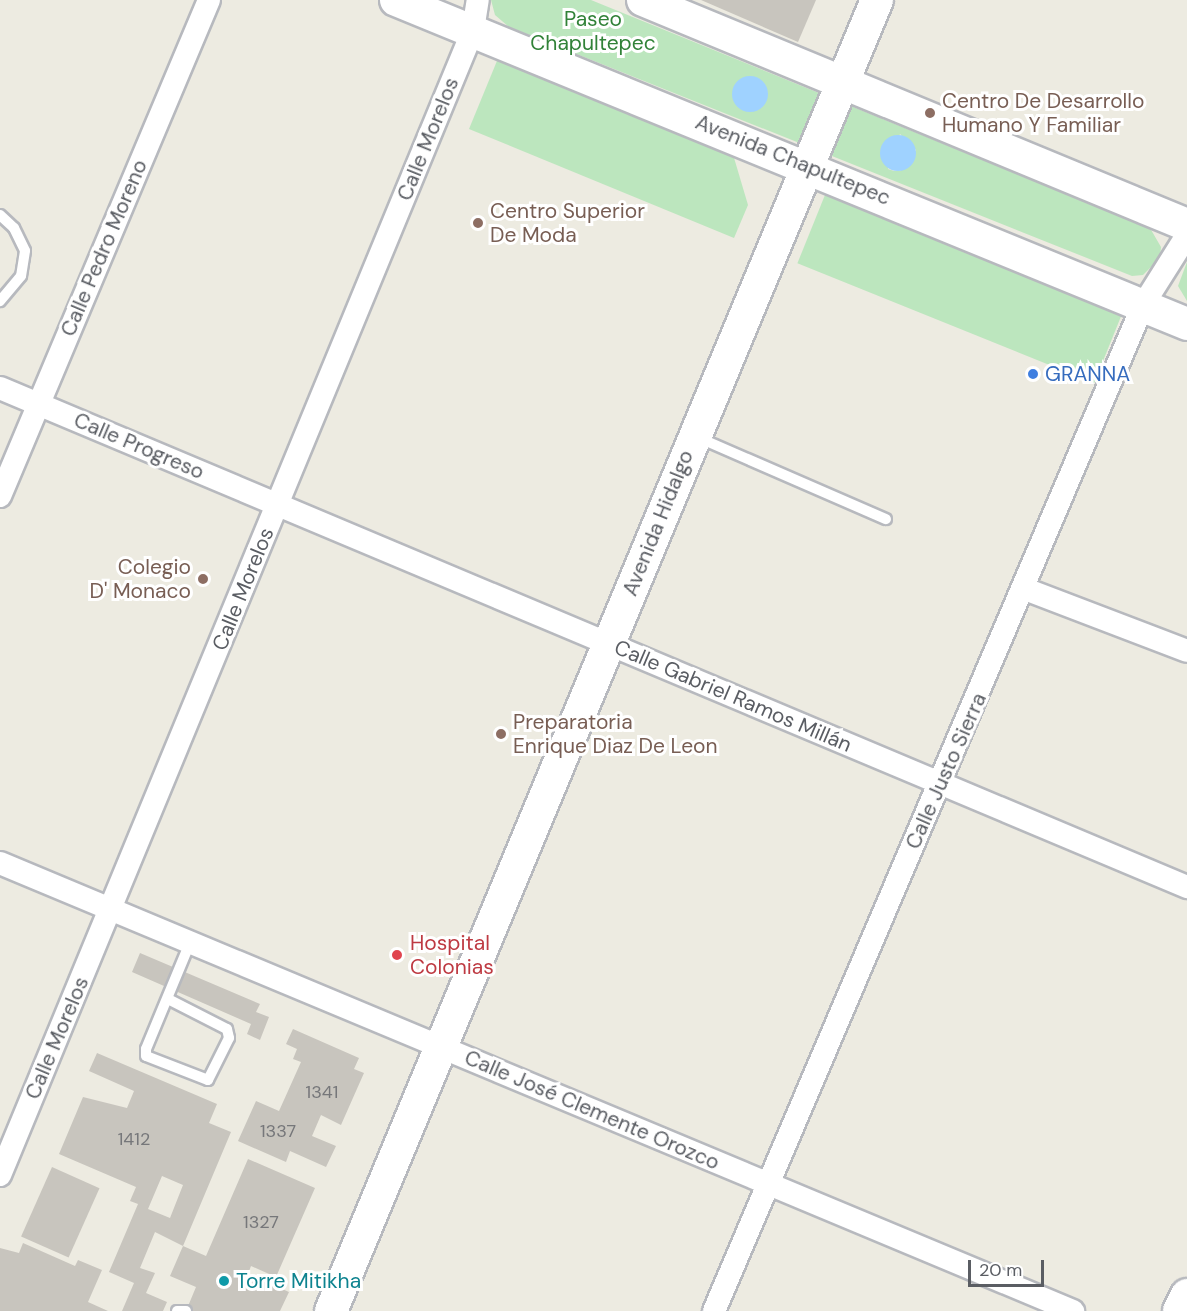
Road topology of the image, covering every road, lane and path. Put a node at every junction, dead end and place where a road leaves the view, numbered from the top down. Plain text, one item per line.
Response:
1 (209, 0) edge
2 (396, 0) edge
3 (478, 0) edge
4 (643, 0) edge
5 (877, 0) edge
6 (473, 30) junction
7 (843, 80) junction
8 (808, 165) junction
9 (0, 215) edge
10 (1187, 225) edge
11 (1187, 236) edge
12 (0, 302) edge
13 (1143, 305) junction
14 (1187, 324) edge
15 (0, 388) edge
16 (39, 404) junction
17 (694, 436) junction
18 (0, 496) edge
19 (278, 504) junction
20 (886, 519) dead end
21 (1025, 589) junction
22 (609, 644) junction
23 (1187, 651) edge
24 (941, 783) junction
25 (0, 863) edge
26 (1187, 887) edge
27 (111, 910) junction
28 (190, 943) junction
29 (168, 999) junction
30 (442, 1048) junction
31 (0, 1175) edge
32 (767, 1183) junction
33 (1187, 1296) edge
34 (336, 1307) edge
35 (177, 1311) edge
36 (186, 1311) edge
37 (714, 1311) edge
38 (1073, 1311) edge
39 (1179, 1311) edge

1 - 16 street, Calle Pedro Moreno
2 - 6 street, Avenida Chapultepec
3 - 6 street, Calle Morelos
4 - 7 street
5 - 7 street, Avenida Hidalgo
6 - 8 street, Avenida Chapultepec
6 - 19 street, Calle Morelos
7 - 8 street, Avenida Hidalgo
7 - 10 street
8 - 13 street, Avenida Chapultepec
8 - 17 street, Avenida Hidalgo
9 - 12 lane
11 - 13 street, Calle Justo Sierra
13 - 14 street, Avenida Chapultepec
13 - 21 street, Calle Justo Sierra
15 - 16 street, Calle Progreso
16 - 18 street, Calle Pedro Moreno
16 - 19 street, Calle Progreso
17 - 20 lane
17 - 22 street, Avenida Hidalgo
19 - 22 street, Calle Gabriel Ramos Millán
19 - 27 street, Calle Morelos
21 - 23 street
21 - 24 street, Calle Justo Sierra
22 - 24 street, Calle Gabriel Ramos Millán
22 - 30 street, Avenida Hidalgo
24 - 26 street, Calle Gabriel Ramos Millán
24 - 32 street, Calle Justo Sierra
25 - 27 street, Calle José Clemente Orozco
27 - 28 street, Calle José Clemente Orozco
27 - 31 street, Calle Morelos
28 - 29 lane
28 - 30 street, Calle José Clemente Orozco
29 - 29 lane
30 - 32 street, Calle José Clemente Orozco
30 - 34 street, Avenida Hidalgo
32 - 37 street, Calle Justo Sierra
32 - 38 street, Calle José Clemente Orozco
33 - 39 street
35 - 36 lane

